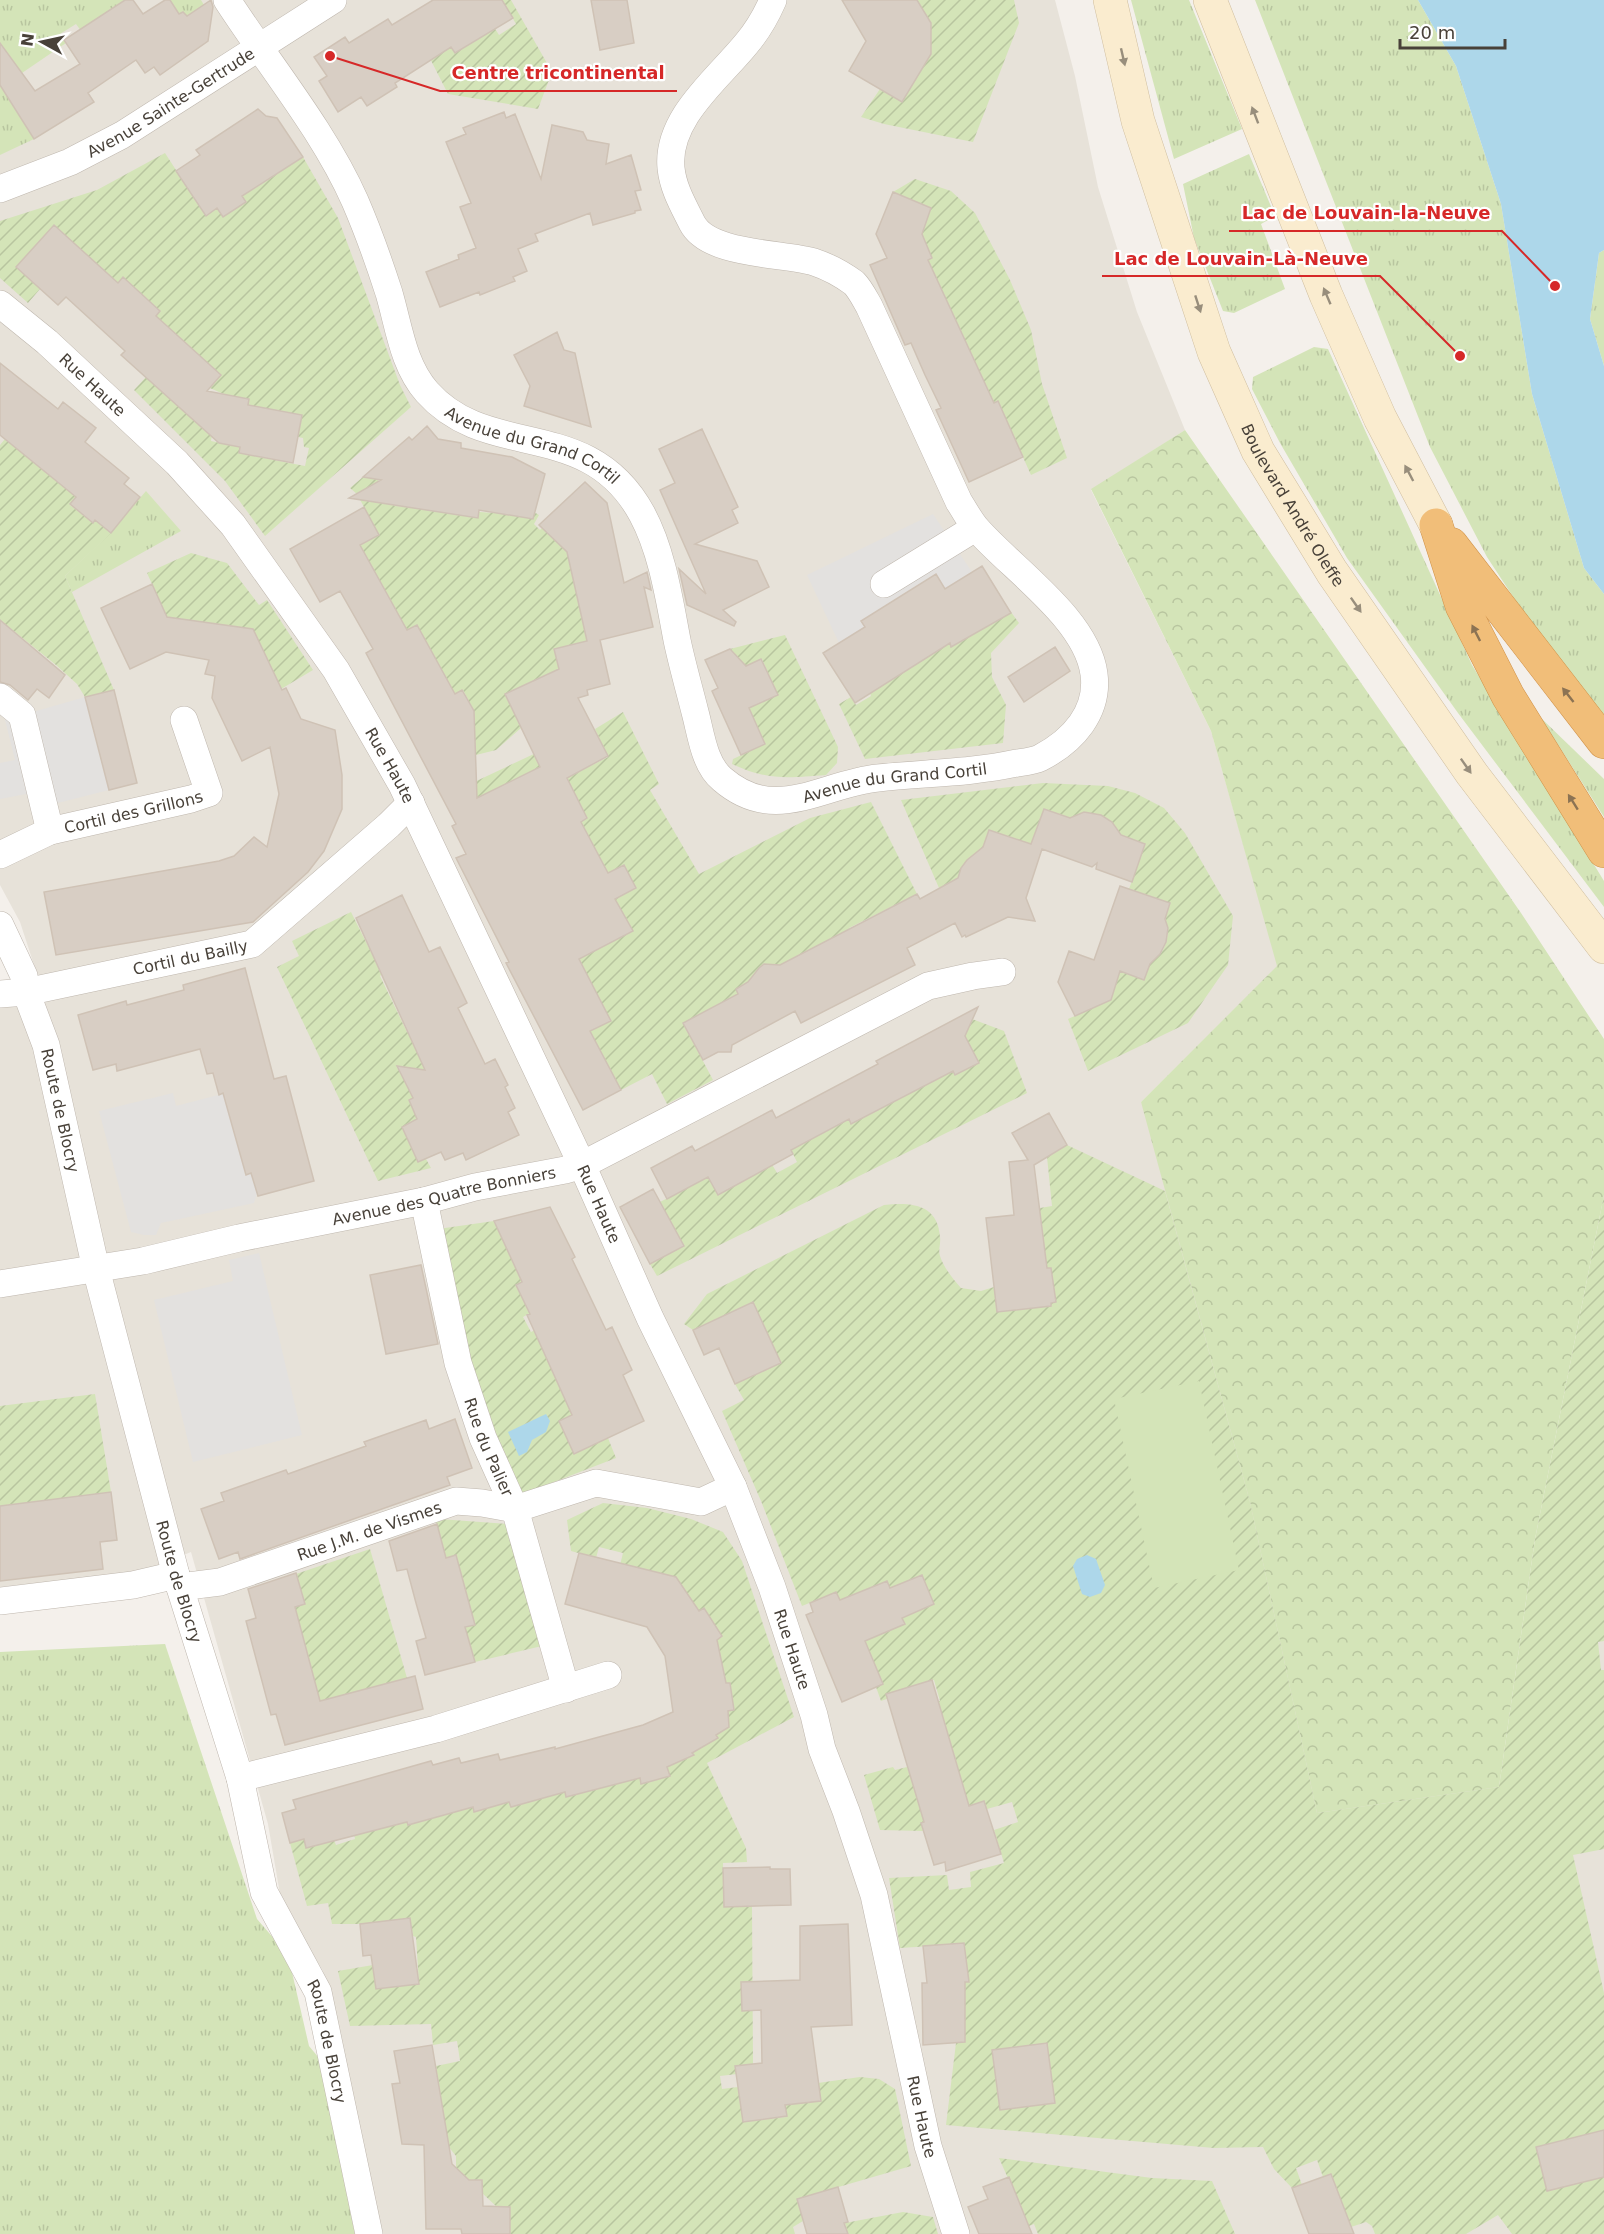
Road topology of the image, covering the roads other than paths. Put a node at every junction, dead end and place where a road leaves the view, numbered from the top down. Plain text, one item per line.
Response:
1 (227, 0) edge
2 (333, 0) edge
3 (773, 0) edge
4 (1110, 0) edge
5 (1210, 0) edge
6 (258, 47) junction
7 (0, 189) edge
8 (0, 304) edge
9 (1436, 525) junction
10 (975, 528) junction
11 (884, 584) dead end
12 (0, 697) edge
13 (184, 720) dead end
14 (1604, 742) edge
15 (411, 803) junction
16 (50, 831) junction
17 (1604, 851) edge
18 (0, 855) edge
19 (0, 925) edge
20 (1604, 947) edge
21 (1002, 972) dead end
22 (13, 993) edge
23 (582, 1165) junction
24 (424, 1201) junction
25 (96, 1269) junction
26 (0, 1284) edge
27 (733, 1487) junction
28 (515, 1509) junction
29 (178, 1581) junction
30 (0, 1601) edge
31 (608, 1675) dead end
32 (566, 1689) junction
33 (240, 1778) junction
34 (369, 2234) edge
35 (956, 2234) edge

1 - 6 street, Avenue du Grand Cortil
2 - 6 street, Avenue Sainte-Gertrude
3 - 10 street, Avenue du Grand Cortil
4 -> 20 main road, Boulevard André Oleffe
9 -> 5 main road
6 - 7 street, Avenue Sainte-Gertrude
6 - 10 street, Avenue du Grand Cortil
8 - 15 street, Rue Haute
14 -> 9 highway
17 -> 9 highway
10 - 11 street
12 - 16 street, Cortil des Grillons
13 - 16 street, Cortil des Grillons
15 - 22 street, Cortil du Bailly
15 - 23 street, Rue Haute
16 - 18 street, Cortil des Grillons
19 - 22 street, Route de Blocry
21 - 23 street, Avenue des Quatre Bonniers
22 - 25 street, Route de Blocry
23 - 24 street, Avenue des Quatre Bonniers
23 - 27 street, Rue Haute
24 - 25 street, Avenue des Quatre Bonniers
24 - 28 street, Rue du Palier
25 - 26 street, Avenue des Quatre Bonniers
25 - 29 street, Route de Blocry
27 - 28 street, Rue J.M. de Vismes
27 - 35 street, Rue Haute
28 - 29 street, Rue J.M. de Vismes
28 - 32 street, Rue du Palier
29 - 30 street, Rue J.M. de Vismes
29 - 33 street, Route de Blocry
31 - 32 street
32 - 33 street
33 - 34 street, Route de Blocry

